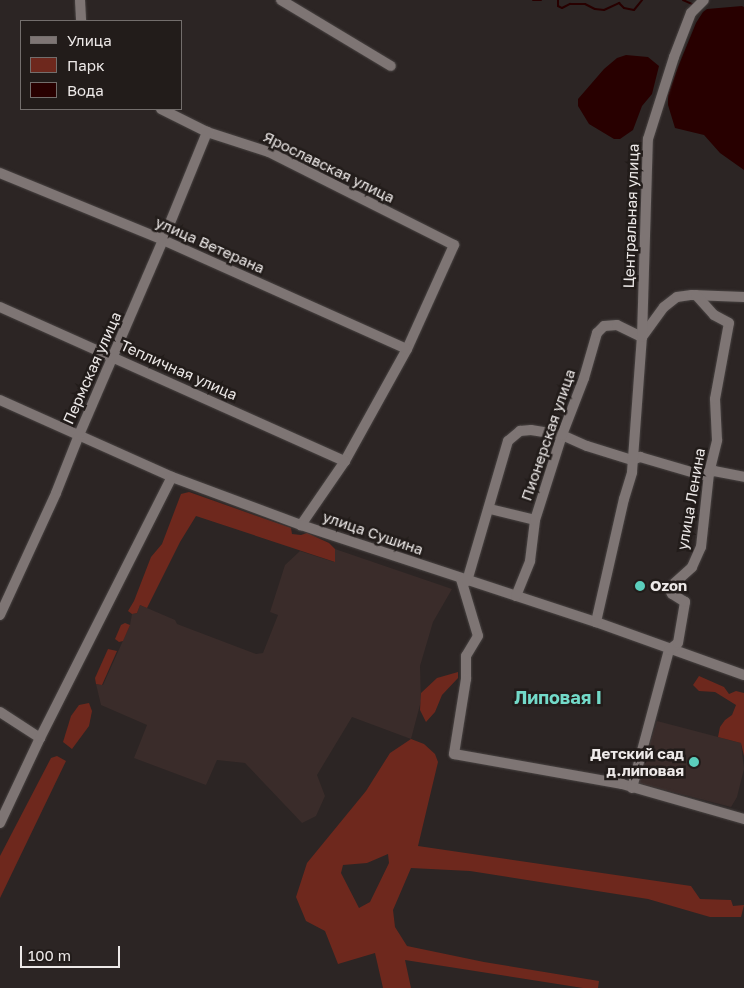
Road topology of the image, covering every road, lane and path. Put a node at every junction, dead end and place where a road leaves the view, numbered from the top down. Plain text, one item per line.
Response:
1 (80, 0) edge
2 (281, 0) edge
3 (702, 1) edge
4 (81, 20) edge
5 (391, 66) dead end
6 (163, 110) edge
7 (207, 132) junction
8 (0, 172) edge
9 (164, 240) junction
10 (696, 295) junction
11 (744, 296) edge
12 (0, 307) edge
13 (642, 336) junction
14 (407, 349) junction
15 (113, 357) junction
16 (0, 400) edge
17 (562, 434) junction
18 (78, 435) junction
19 (632, 460) junction
20 (345, 461) junction
21 (709, 473) junction
22 (172, 477) junction
23 (744, 478) edge
24 (490, 509) junction
25 (535, 520) junction
26 (301, 525) junction
27 (464, 580) junction
28 (516, 596) junction
29 (0, 615) edge
30 (596, 622) junction
31 (670, 650) junction
32 (744, 675) edge
33 (0, 712) edge
34 (40, 738) junction
35 (632, 788) junction
36 (744, 820) edge
37 (0, 822) edge

1 - 4 street
2 - 5 street
3 - 13 street, Центральная улица
6 - 7 street, Ярославская улица
7 - 9 street, Пермская улица
7 - 14 street, Ярославская улица
8 - 9 street, улица Ветерана
9 - 14 street, улица Ветерана
9 - 15 street, Пермская улица
10 - 11 street
10 - 13 street
10 - 21 street, улица Ленина
12 - 15 street, Тепличная улица
13 - 17 street, Пионерская улица
13 - 19 street, Центральная улица
14 - 20 street
15 - 18 street, Пермская улица
15 - 20 street, Тепличная улица
16 - 18 street, улица Сушина
17 - 19 street
17 - 24 street
17 - 25 street, Пионерская улица
18 - 22 street, улица Сушина
18 - 29 street, Пермская улица
19 - 21 street
19 - 30 street, Центральная улица
20 - 26 street
21 - 23 street
21 - 31 street, улица Ленина
22 - 26 street, улица Сушина
22 - 34 street
24 - 25 street
24 - 27 street
25 - 28 street, Пионерская улица
26 - 27 street, улица Сушина
27 - 28 street, улица Сушина
27 - 35 street
28 - 30 street, улица Сушина
30 - 31 street, улица Сушина
31 - 32 street, улица Сушина
31 - 35 street, улица Ленина
33 - 34 street
34 - 37 street
35 - 36 street

